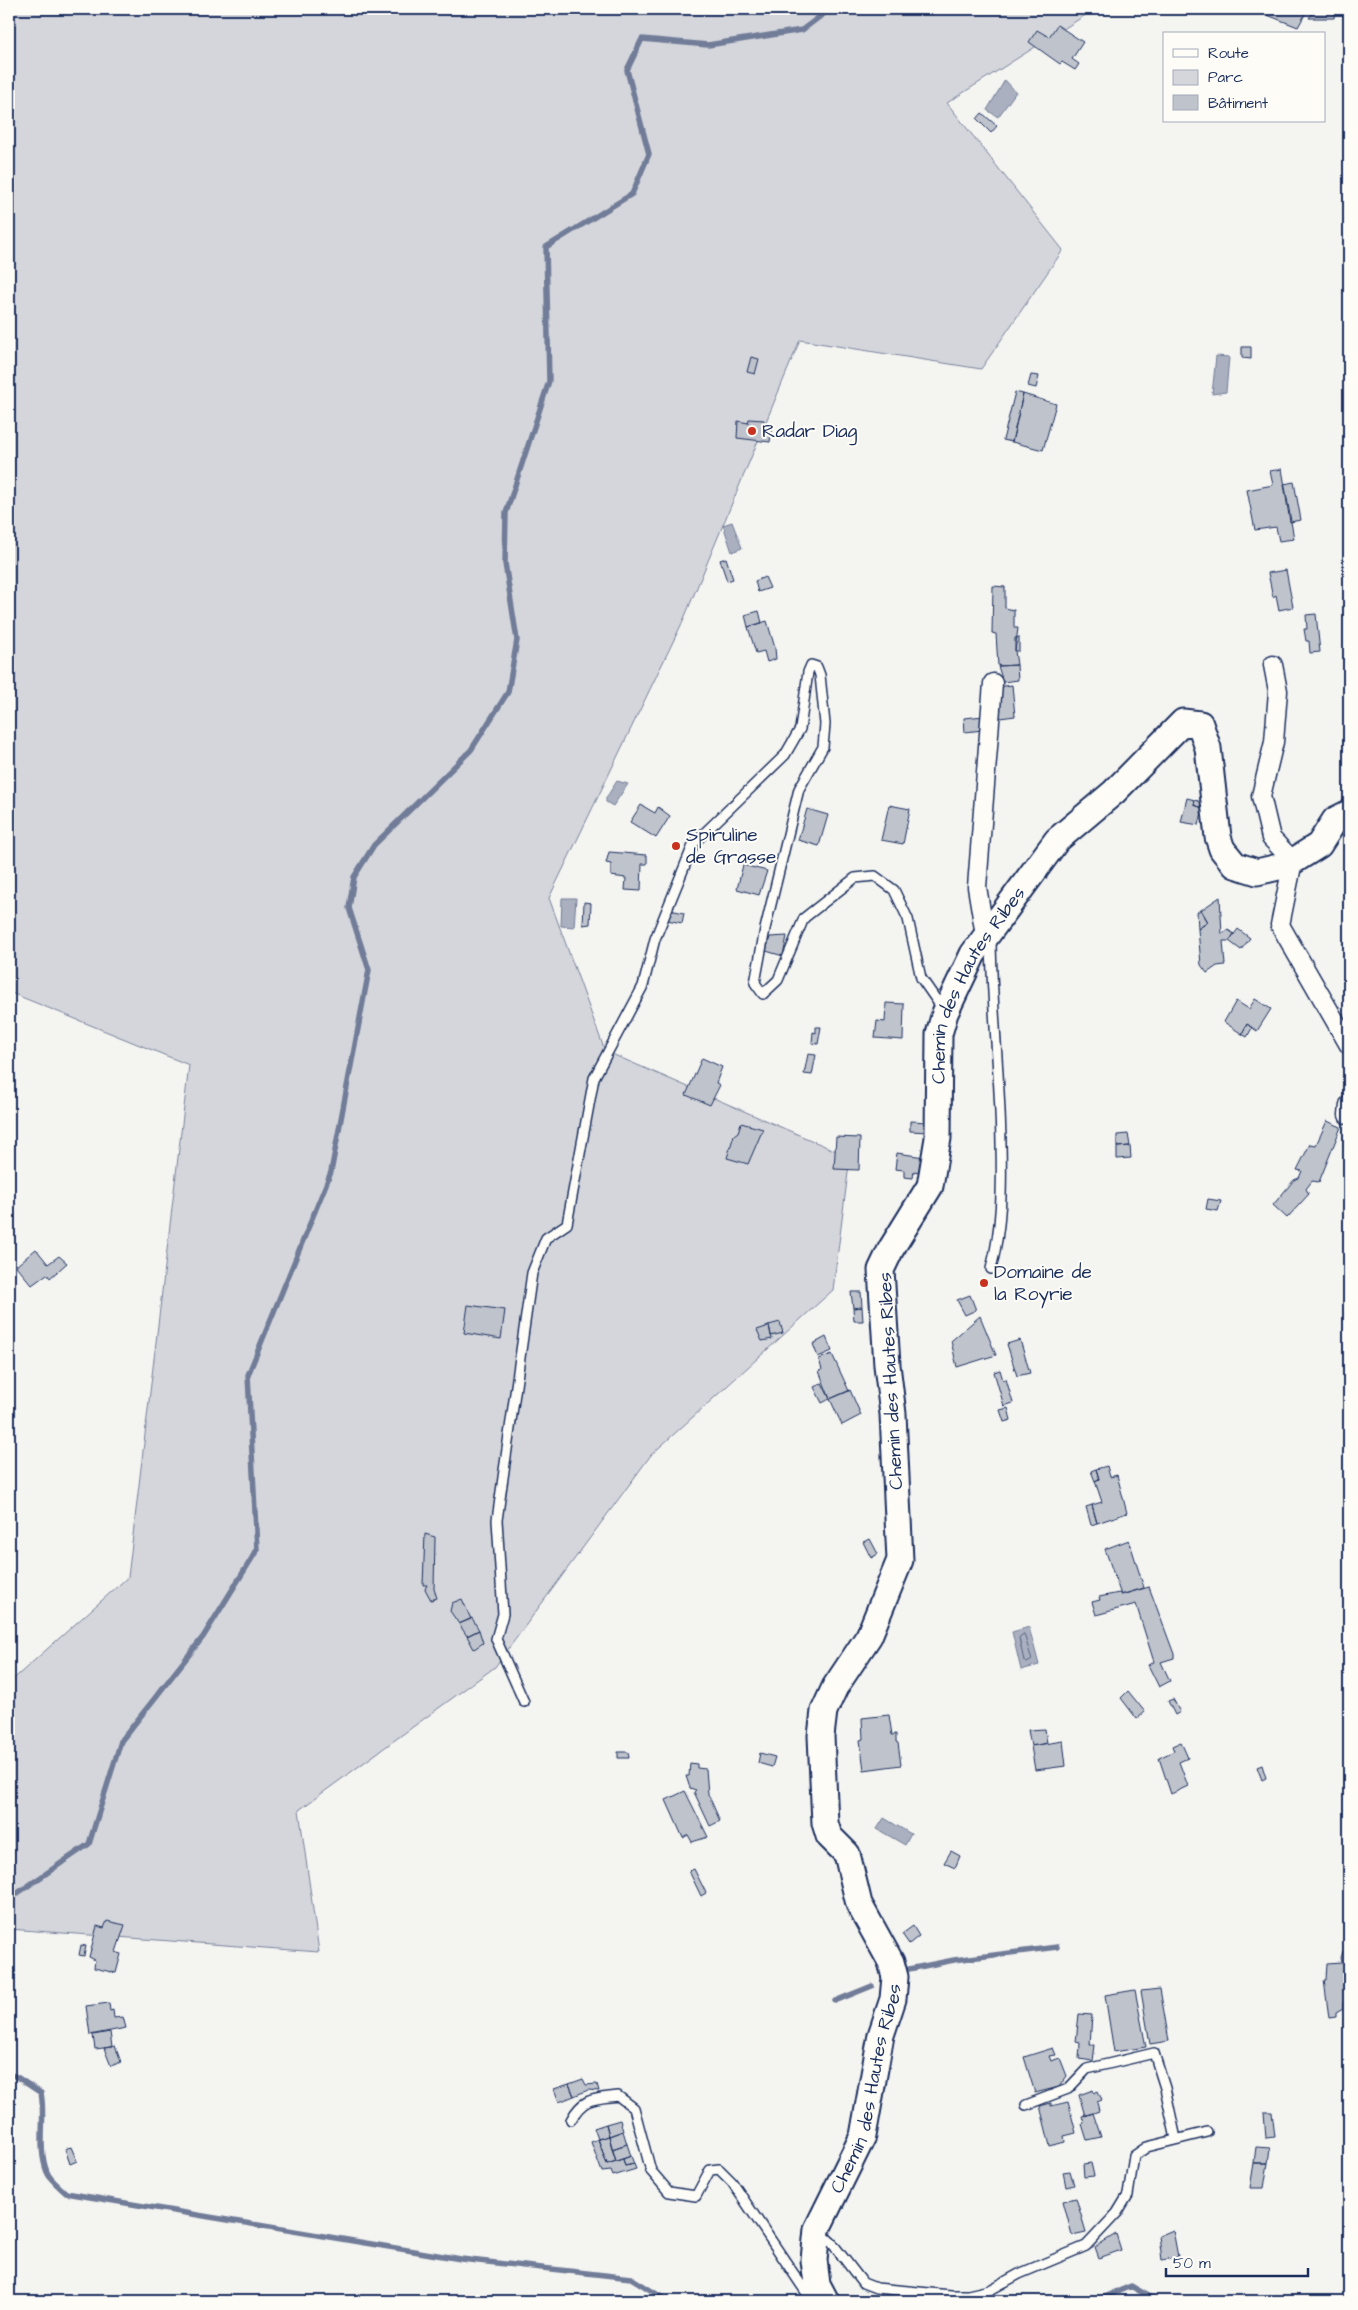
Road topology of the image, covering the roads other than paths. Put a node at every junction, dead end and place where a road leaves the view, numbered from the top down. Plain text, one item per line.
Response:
1 (1273, 665) dead end
2 (993, 683) dead end
3 (1349, 813) edge
4 (1293, 861) junction
5 (988, 931) junction
6 (945, 1013) junction
7 (1349, 1045) edge
8 (991, 1268) dead end
9 (524, 1702) dead end
10 (1026, 2105) dead end
11 (571, 2120) dead end
12 (1207, 2132) dead end
13 (1176, 2139) junction
14 (817, 2229) junction
15 (812, 2301) edge
16 (826, 2301) edge

1 - 4 street
2 - 5 street
3 - 4 street, Chemin des Hautes Ribes
4 - 5 street, Chemin des Hautes Ribes
4 - 7 street
5 - 6 street, Chemin des Hautes Ribes
5 - 8 lane
6 - 9 lane
6 - 14 street, Chemin des Hautes Ribes
10 - 13 lane
11 - 15 lane
12 - 13 lane
13 - 14 lane
14 - 16 street, Chemin des Hautes Ribes

